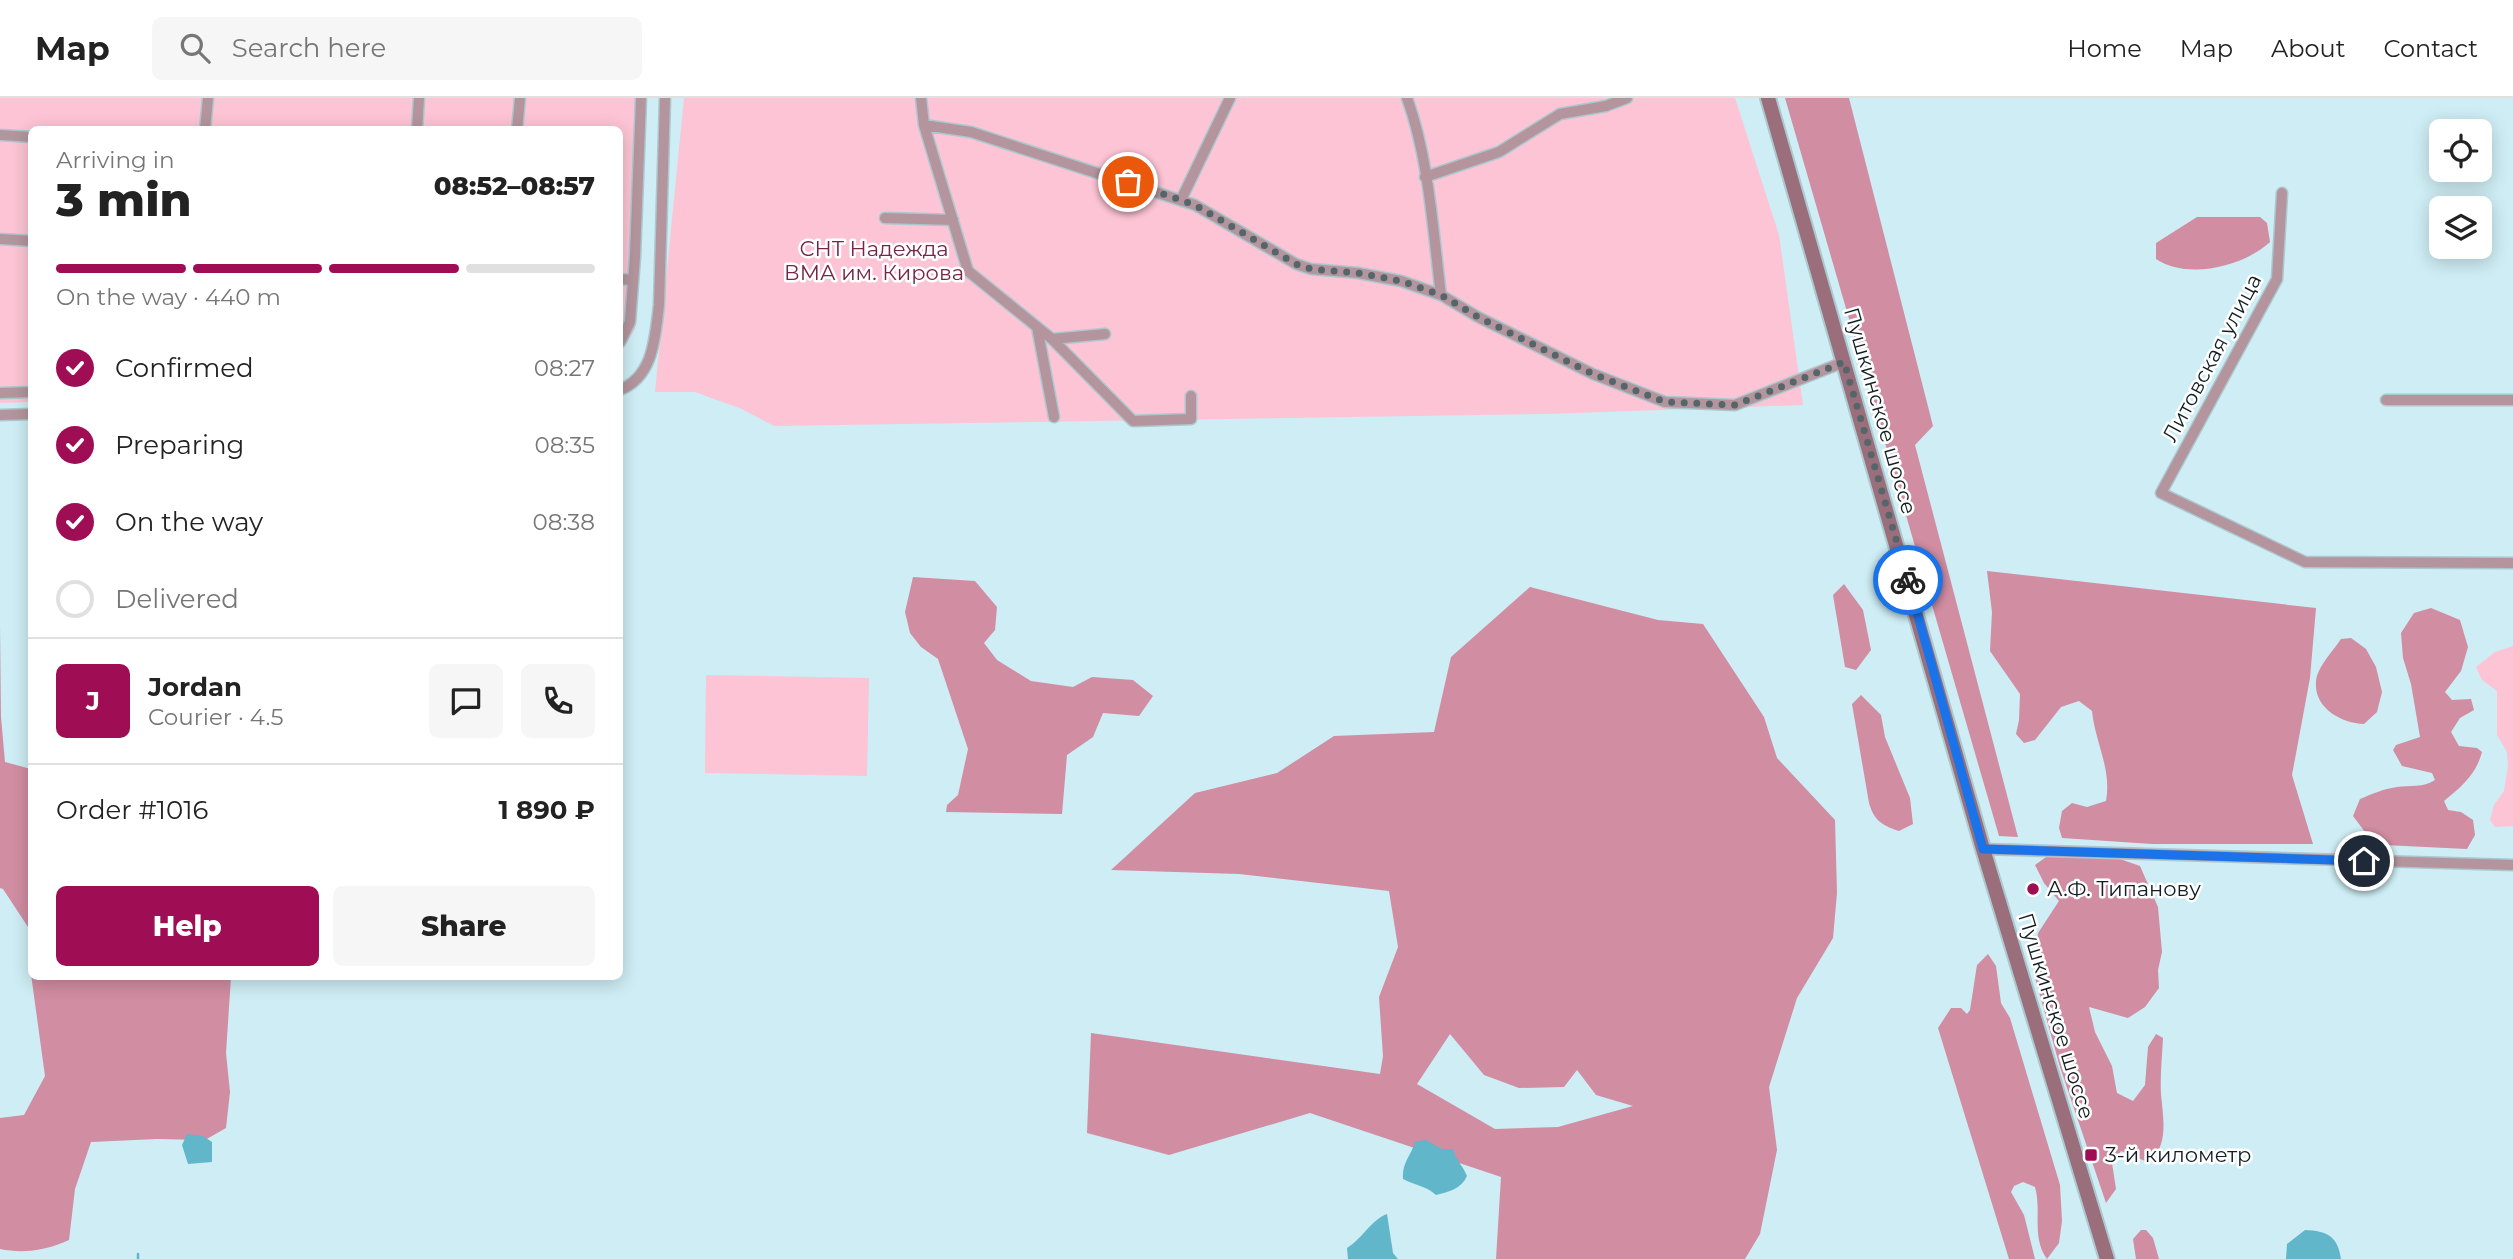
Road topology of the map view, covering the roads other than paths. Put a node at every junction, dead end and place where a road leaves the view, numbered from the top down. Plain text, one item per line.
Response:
1 (208, 98) edge
2 (419, 98) edge
3 (520, 98) edge
4 (641, 98) edge
5 (665, 98) edge
6 (920, 98) edge
7 (1230, 98) edge
8 (1407, 98) edge
9 (1627, 98) edge
10 (1768, 98) edge
11 (924, 125) junction
12 (205, 126) edge
13 (417, 126) edge
14 (517, 126) edge
15 (0, 135) edge
16 (28, 137) edge
17 (1425, 177) junction
18 (2282, 193) dead end
19 (1181, 200) junction
20 (885, 218) dead end
21 (953, 220) junction
22 (0, 239) edge
23 (28, 241) edge
24 (623, 279) edge
25 (632, 280) junction
26 (1441, 295) junction
27 (1037, 327) junction
28 (1105, 334) dead end
29 (623, 335) edge
30 (1052, 339) junction
31 (1844, 362) junction
32 (623, 388) edge
33 (28, 392) edge
34 (0, 393) edge
35 (1191, 396) dead end
36 (2386, 400) dead end
37 (2513, 400) edge
38 (28, 414) edge
39 (0, 415) edge
40 (1054, 416) dead end
41 (2513, 563) edge
42 (1983, 849) junction
43 (2513, 865) edge
44 (2107, 1259) edge

1 - 12 street
2 - 13 street
3 - 14 street
4 - 25 street
5 - 32 street
6 - 11 street
7 - 19 street
8 - 17 street
9 - 17 street
10 - 31 main road, Пушкинское шоссе
11 - 19 street
11 - 21 street
15 - 16 street
17 - 26 street
18 - 41 street, Литовская улица
19 - 26 street
20 - 21 street
21 - 27 street
22 - 23 street
24 - 25 street
25 - 29 street
26 - 31 street
27 - 30 street
27 - 40 street
28 - 30 street
30 - 35 street
31 - 42 main road, Пушкинское шоссе
33 - 34 street
36 - 37 street
38 - 39 street
42 - 43 street
42 - 44 main road, Пушкинское шоссе

